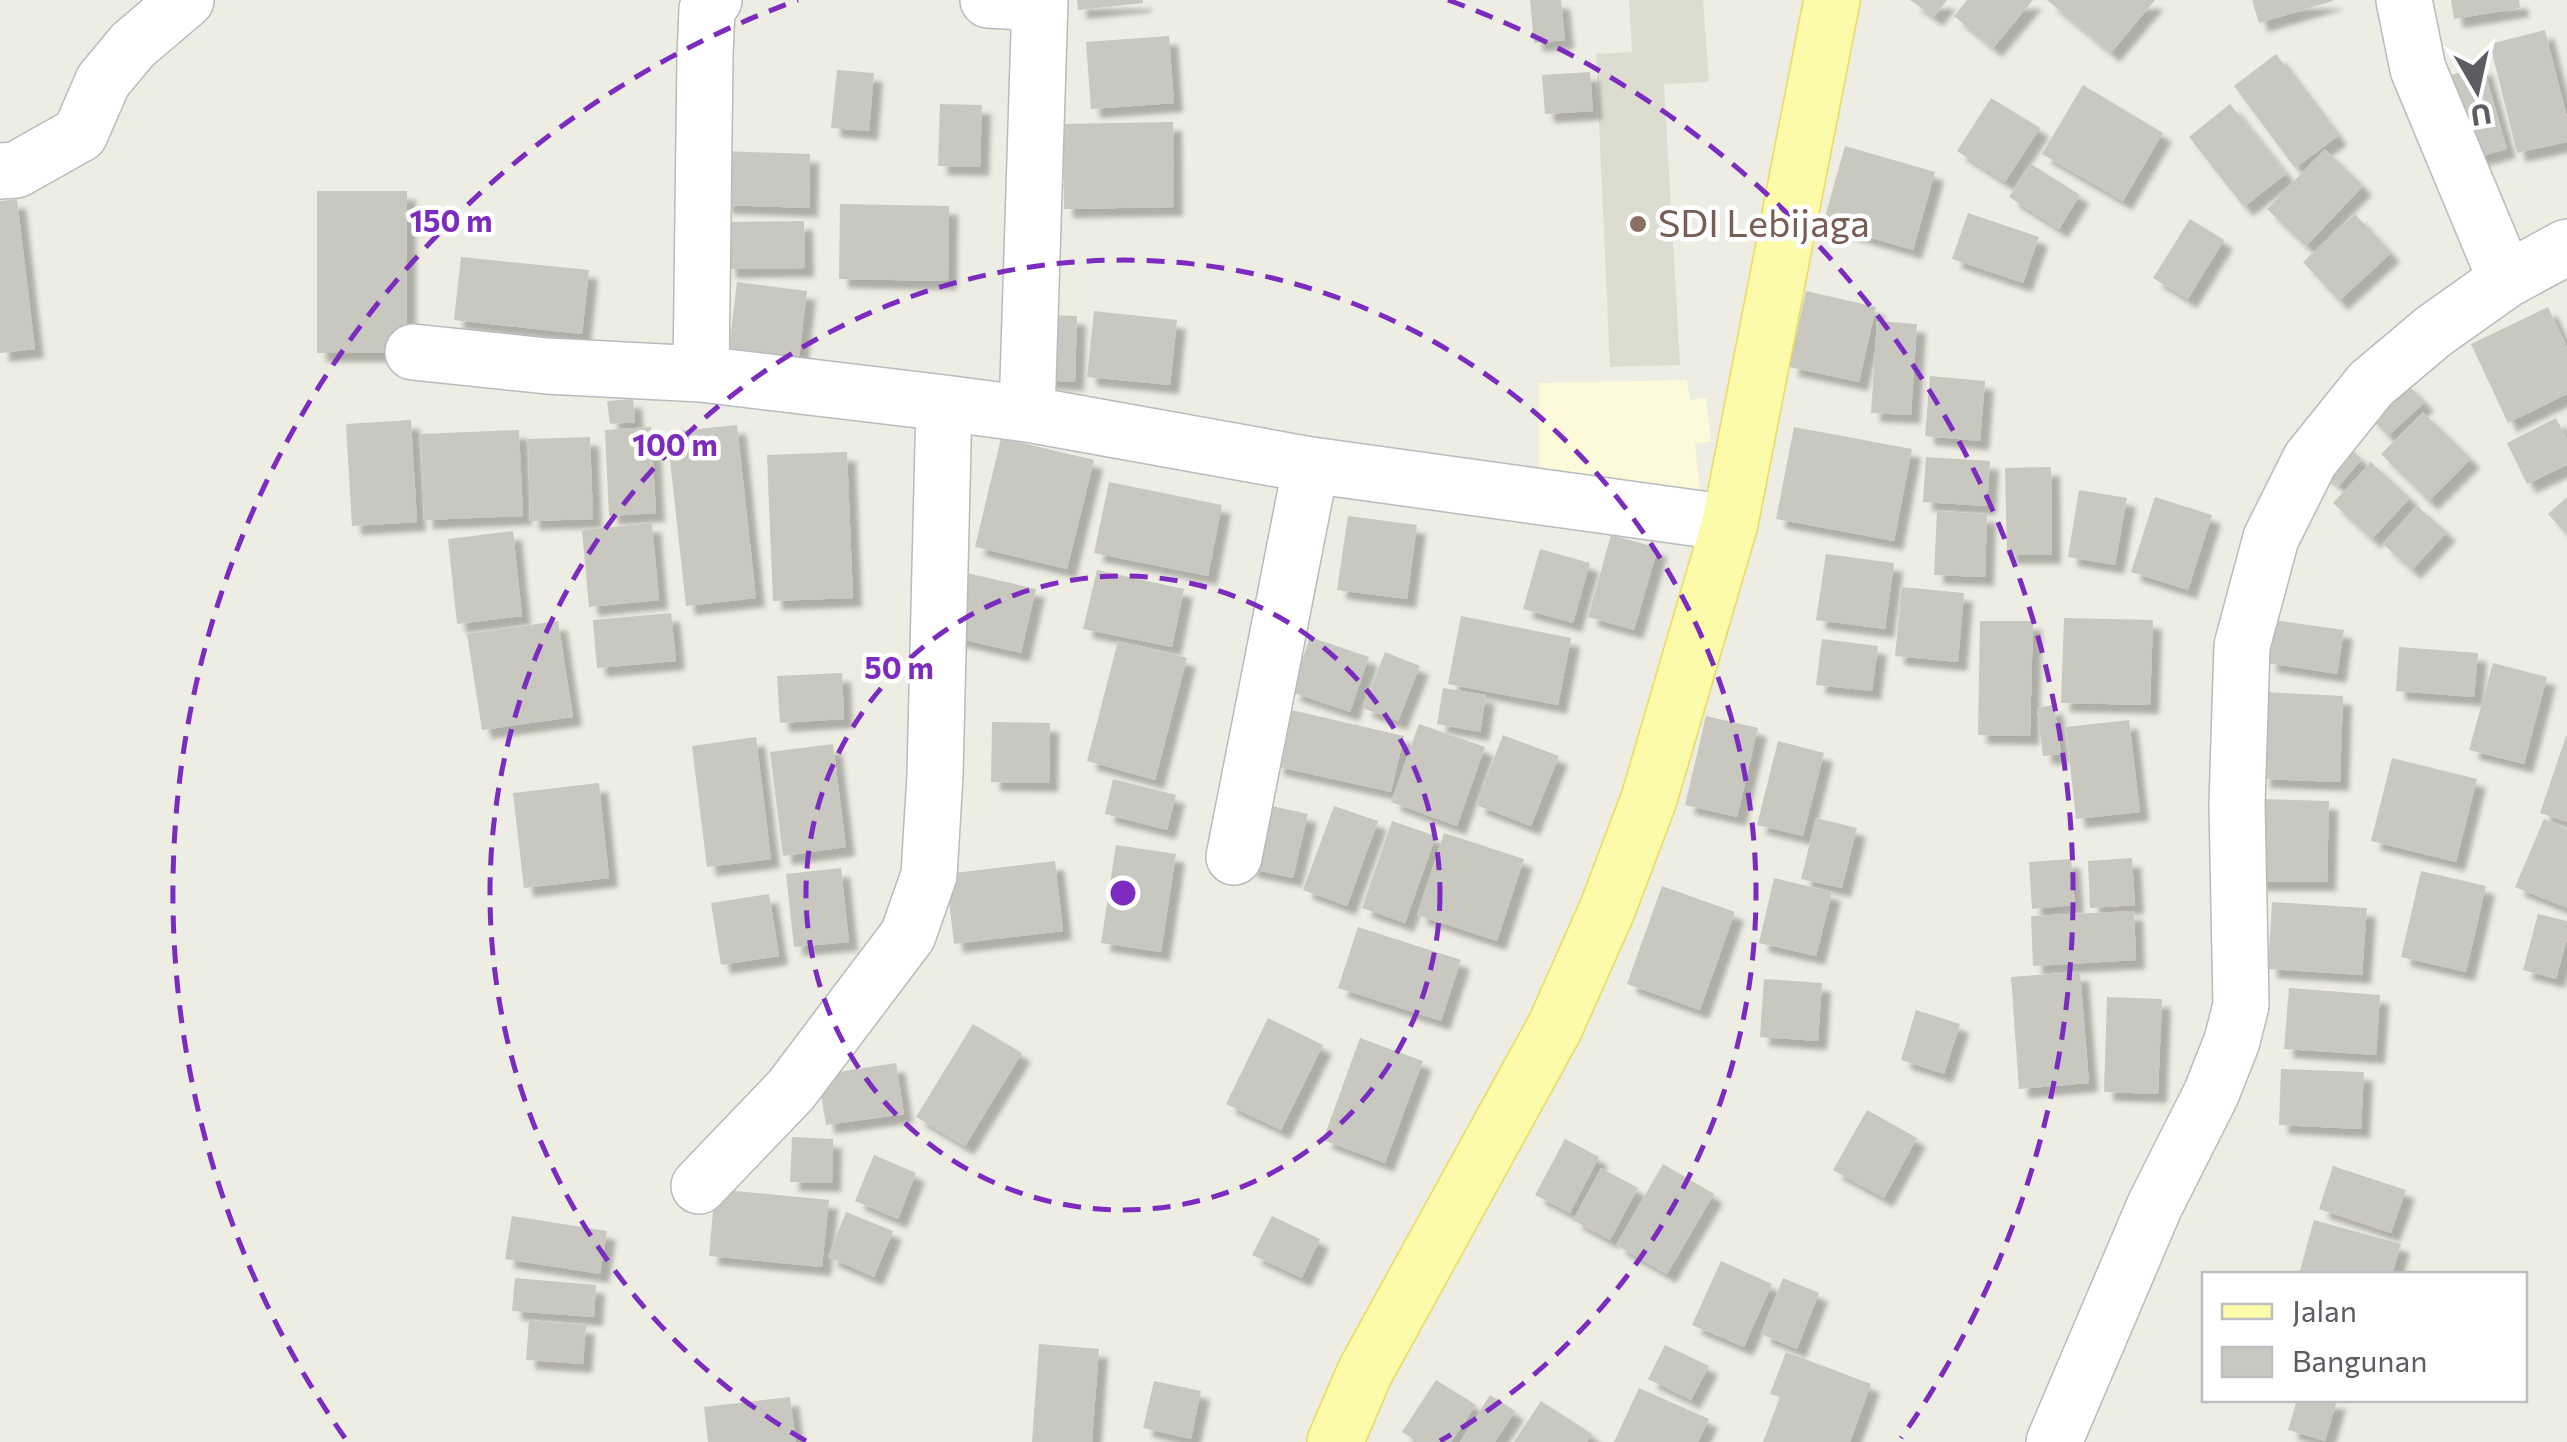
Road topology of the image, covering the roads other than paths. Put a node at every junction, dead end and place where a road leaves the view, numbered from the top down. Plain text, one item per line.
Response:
1 (186, 0) edge
2 (714, 0) edge
3 (1832, 0) edge
4 (2404, 0) edge
5 (1023, 1) edge
6 (0, 170) edge
7 (2567, 247) edge
8 (2506, 280) junction
9 (413, 352) dead end
10 (701, 374) junction
11 (944, 403) junction
12 (1028, 414) junction
13 (1311, 465) junction
14 (1730, 523) junction
15 (1234, 857) dead end
16 (698, 1186) dead end
17 (1336, 1442) edge
18 (2054, 1442) edge

1 - 6 street
2 - 10 street
3 - 14 main road
4 - 8 street
5 - 12 street
7 - 8 street
8 - 18 street
9 - 10 street
10 - 11 street
11 - 12 street
11 - 16 street
12 - 13 street
13 - 14 street
13 - 15 street
14 - 17 main road

